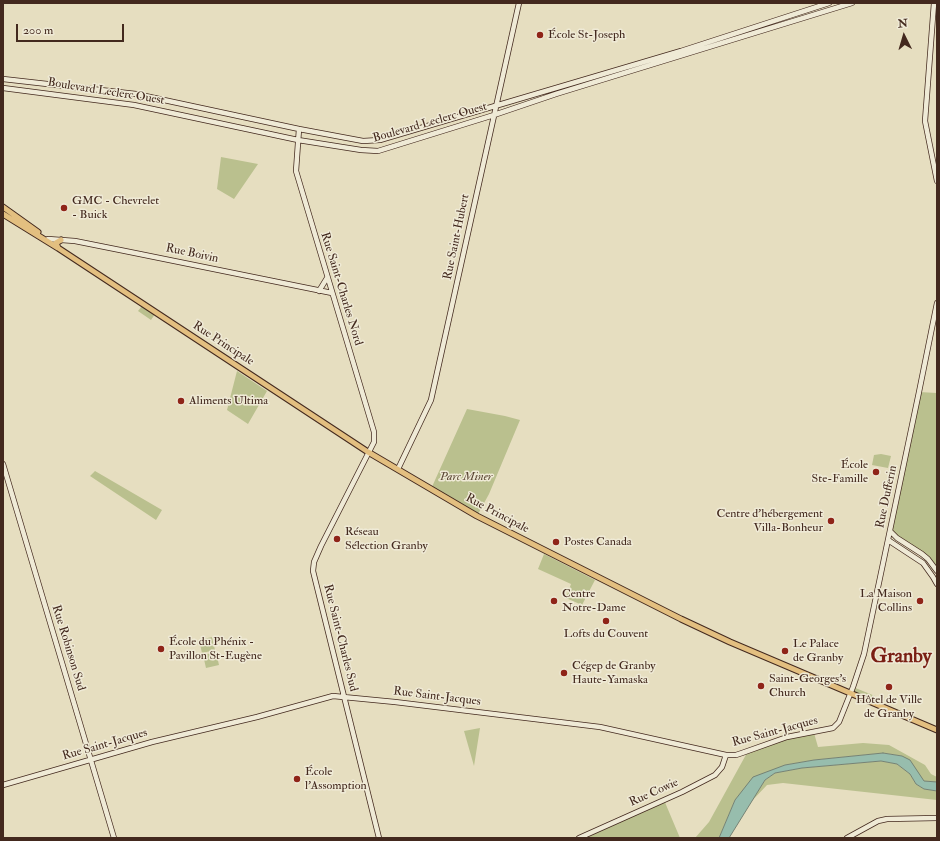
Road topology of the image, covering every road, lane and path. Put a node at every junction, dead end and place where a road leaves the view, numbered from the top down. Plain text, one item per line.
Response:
1 (519, 3) edge
2 (829, 3) edge
3 (852, 3) edge
4 (934, 3) edge
5 (3, 79) edge
6 (3, 88) edge
7 (496, 105) junction
8 (494, 115) junction
9 (299, 130) junction
10 (298, 140) junction
11 (937, 181) edge
12 (3, 207) edge
13 (3, 214) edge
14 (48, 239) junction
15 (62, 240) junction
16 (58, 248) junction
17 (327, 278) junction
18 (320, 291) junction
19 (332, 293) junction
20 (937, 303) edge
21 (368, 452) junction
22 (3, 464) edge
23 (398, 469) junction
24 (890, 531) junction
25 (888, 540) junction
26 (937, 571) edge
27 (937, 584) edge
28 (850, 693) junction
29 (345, 696) junction
30 (937, 730) edge
31 (726, 755) junction
32 (91, 760) junction
33 (3, 785) edge
34 (937, 818) edge
35 (114, 838) edge
36 (379, 838) edge
37 (579, 838) edge
38 (847, 838) edge

1 - 7 street, Rue Saint-Hubert
2 - 7 street, Boulevard Leclerc Ouest
3 - 8 street, Boulevard Leclerc Ouest
4 - 11 street
5 - 9 street, Boulevard Leclerc Ouest
6 - 10 street, Boulevard Leclerc Ouest
7 - 8 street, Rue Saint-Hubert
7 - 9 street, Boulevard Leclerc Ouest
8 - 10 street, Boulevard Leclerc Ouest
8 - 23 street, Rue Saint-Hubert
9 - 10 street, Rue Saint-Charles Nord
10 - 17 street, Rue Saint-Charles Nord
12 - 14 main road, Rue Principale
13 - 16 main road, Rue Principale
14 - 15 street, Rue Boivin
14 - 16 main road, Rue Principale
15 - 16 main road
15 - 18 street, Rue Boivin
16 - 21 main road, Rue Principale
17 - 18 street
17 - 19 street, Rue Saint-Charles Nord
18 - 19 street, Rue Boivin
19 - 21 street, Rue Saint-Charles Nord
20 - 24 street, Rue Dufferin
21 - 23 main road, Rue Principale
21 - 29 street, Rue Saint-Charles Sud
22 - 32 street, Rue Robinson Sud
23 - 28 main road, Rue Principale
24 - 25 street, Rue Dufferin
24 - 26 street
25 - 27 street
25 - 28 street, Rue Dufferin
28 - 30 main road, Rue Principale
28 - 31 street, Rue Saint-Jacques
29 - 31 street, Rue Saint-Jacques
29 - 32 street, Rue Saint-Jacques
29 - 36 street, Rue Saint-Charles Sud
31 - 37 street, Rue Cowie
32 - 33 street, Rue Saint-Jacques
32 - 35 street, Rue Robinson Sud
34 - 38 street

